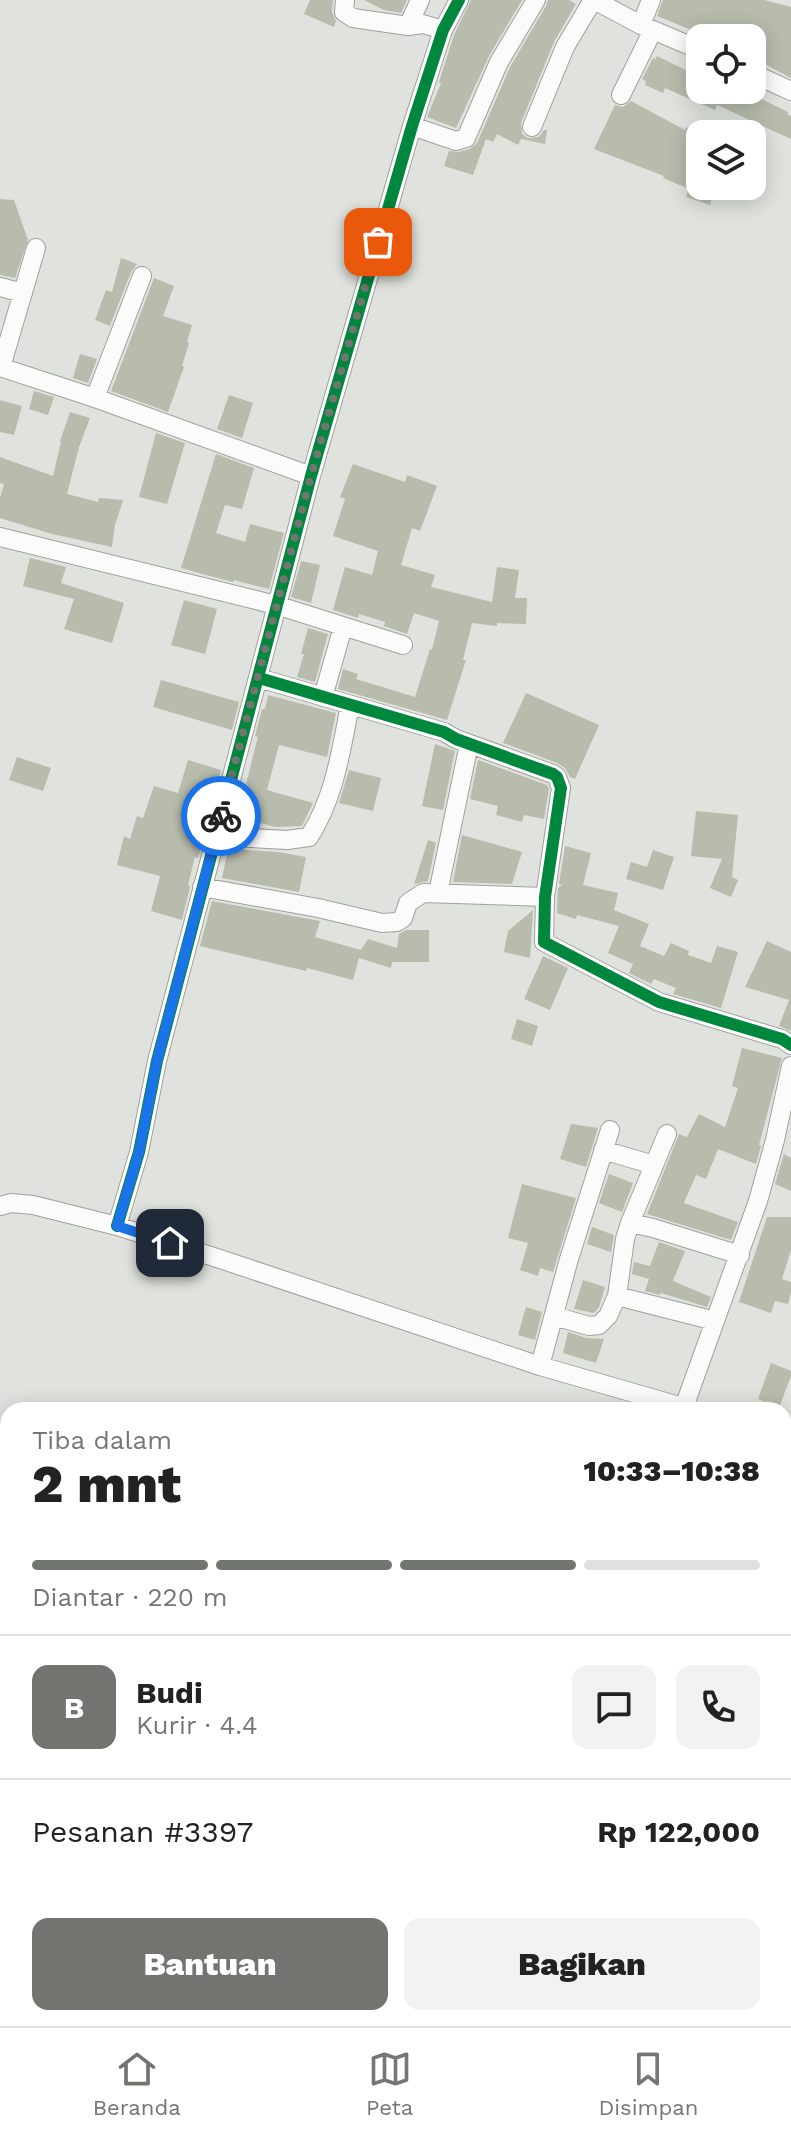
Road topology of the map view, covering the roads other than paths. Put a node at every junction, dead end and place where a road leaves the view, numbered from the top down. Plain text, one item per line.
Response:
1 (345, 0) edge
2 (420, 0) edge
3 (459, 0) edge
4 (536, 0) edge
5 (594, 0) edge
6 (651, 0) edge
7 (408, 26) junction
8 (647, 28) junction
9 (443, 30) junction
10 (686, 44) edge
11 (766, 79) edge
12 (791, 91) edge
13 (621, 95) dead end
14 (412, 126) junction
15 (532, 127) dead end
16 (36, 248) dead end
17 (142, 276) dead end
18 (0, 287) edge
19 (23, 293) junction
20 (1, 367) edge
21 (95, 398) junction
22 (311, 476) junction
23 (0, 537) edge
24 (276, 605) junction
25 (343, 627) junction
26 (403, 645) dead end
27 (259, 678) junction
28 (323, 697) junction
29 (350, 705) junction
30 (469, 744) junction
31 (216, 836) junction
32 (202, 887) junction
33 (438, 893) junction
34 (545, 897) junction
35 (791, 1045) edge
36 (791, 1066) edge
37 (610, 1130) dead end
38 (667, 1134) dead end
39 (783, 1144) edge
40 (603, 1150) junction
41 (654, 1165) junction
42 (0, 1206) edge
43 (630, 1223) junction
44 (117, 1226) junction
45 (740, 1255) junction
46 (617, 1296) junction
47 (554, 1316) junction
48 (715, 1321) junction
49 (540, 1366) junction
50 (662, 1402) edge
51 (688, 1402) edge

1 - 7 street
2 - 7 street
3 - 9 street
4 - 14 street
5 - 8 street
5 - 15 street
6 - 8 street
7 - 9 street
8 - 10 street
8 - 13 street
9 - 14 street
11 - 12 street
14 - 22 street
16 - 19 street
17 - 21 street
18 - 19 street
19 - 20 street
20 - 21 street
21 - 22 street
22 - 24 street
23 - 24 street
24 - 25 street
24 - 27 street
25 - 26 street
25 - 28 street
27 - 28 street
27 - 31 street
28 - 29 street
29 - 30 street
29 - 31 street
30 - 33 street
30 - 34 street
31 - 32 street
32 - 33 street
32 - 44 street
33 - 34 street
34 - 35 street
36 - 39 street
37 - 40 street
38 - 41 street
39 - 45 street
40 - 41 street
40 - 47 street
41 - 43 street
42 - 44 street
43 - 45 street
43 - 46 street
44 - 49 street
45 - 48 street
46 - 47 street
46 - 48 street
47 - 49 street
48 - 51 street
49 - 50 street

